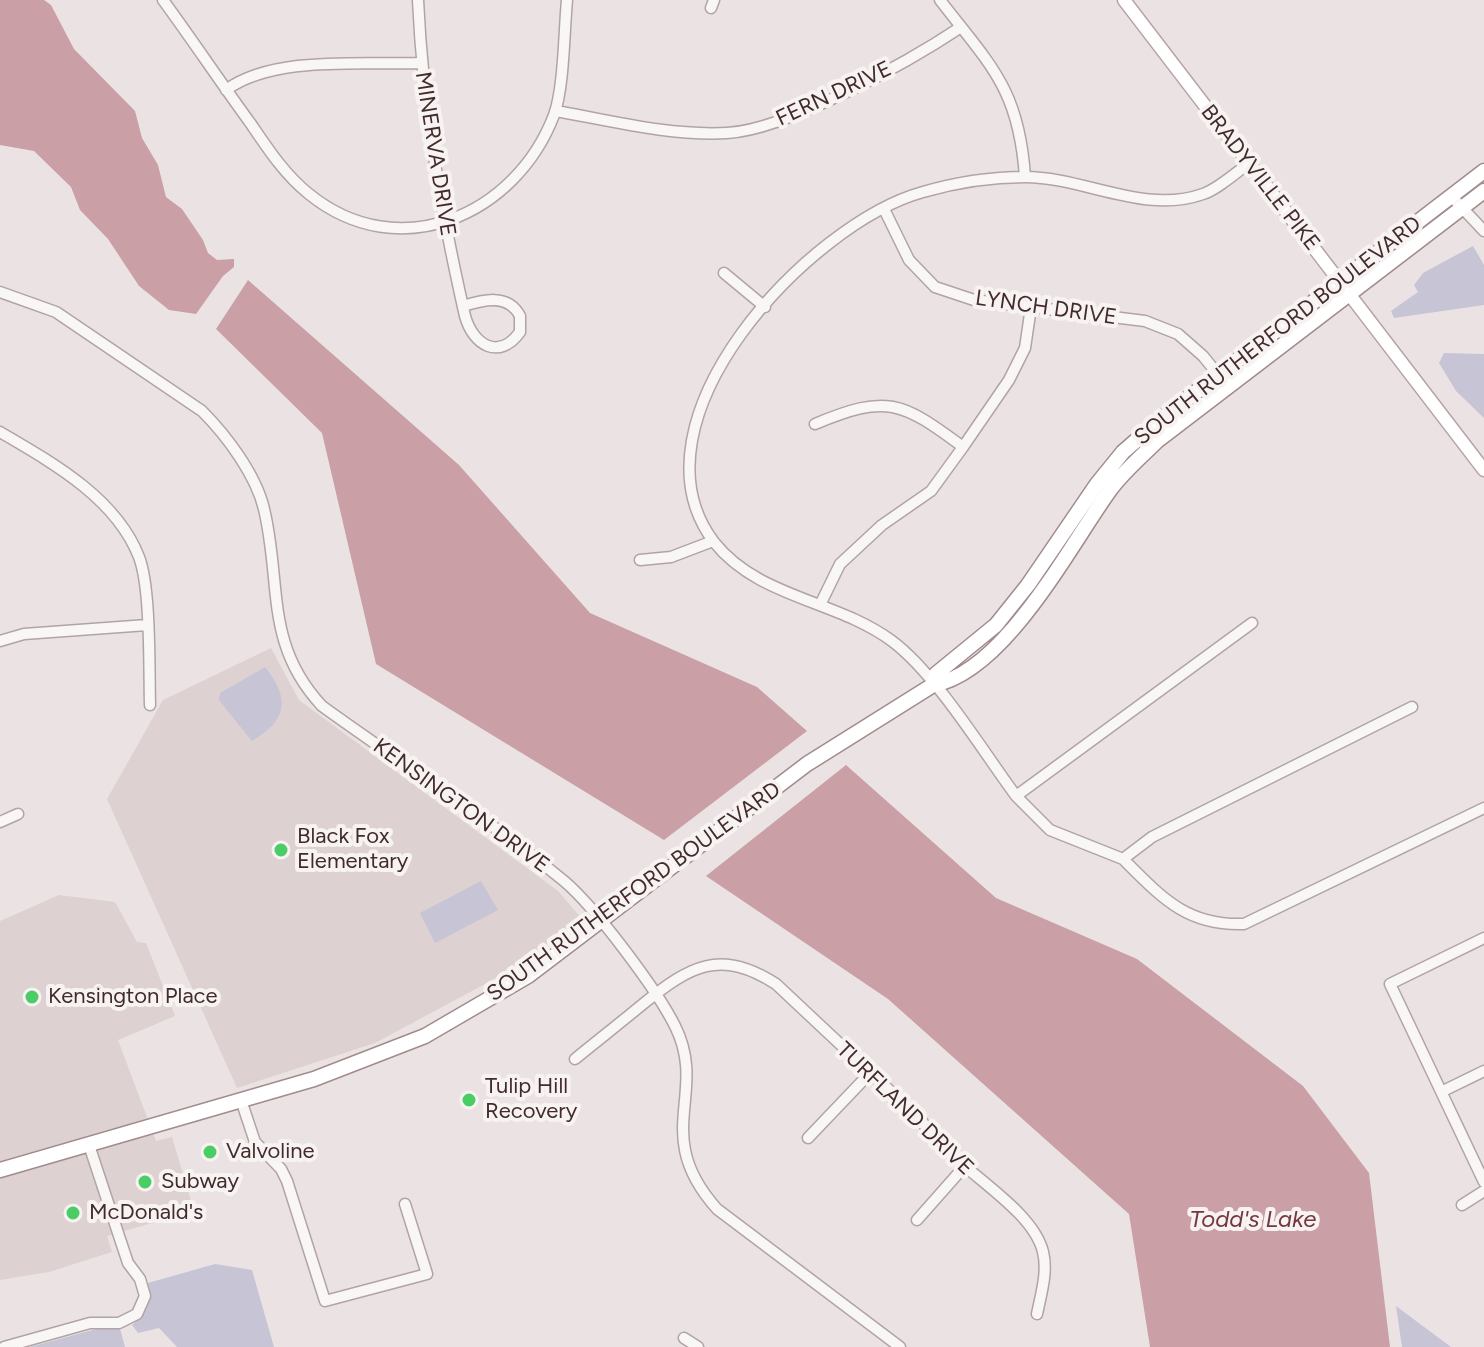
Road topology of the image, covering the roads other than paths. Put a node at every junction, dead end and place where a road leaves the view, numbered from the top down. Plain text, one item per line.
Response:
1 (163, 0) edge
2 (418, 0) edge
3 (567, 0) edge
4 (940, 0) edge
5 (1124, 0) edge
6 (961, 27) junction
7 (421, 63) junction
8 (226, 90) junction
9 (556, 111) junction
10 (1248, 164) junction
11 (1484, 171) edge
12 (1025, 177) junction
13 (1484, 191) edge
14 (1451, 196) junction
15 (1461, 208) junction
16 (884, 209) junction
17 (444, 223) junction
18 (1484, 231) edge
19 (724, 273) dead end
20 (1345, 288) junction
21 (0, 292) edge
22 (463, 306) junction
23 (765, 307) junction
24 (1031, 307) junction
25 (1218, 375) junction
26 (1228, 387) junction
27 (815, 424) dead end
28 (0, 432) edge
29 (963, 447) junction
30 (1484, 470) edge
31 (713, 541) junction
32 (640, 560) dead end
33 (820, 605) junction
34 (1252, 623) dead end
35 (147, 625) junction
36 (0, 641) edge
37 (933, 685) junction
38 (150, 705) dead end
39 (1412, 707) dead end
40 (1016, 796) junction
41 (1484, 808) edge
42 (18, 814) dead end
43 (0, 822) edge
44 (1123, 859) junction
45 (601, 922) junction
46 (1484, 938) edge
47 (656, 994) junction
48 (575, 1059) dead end
49 (1484, 1071) edge
50 (870, 1073) junction
51 (1443, 1091) junction
52 (241, 1100) junction
53 (808, 1138) dead end
54 (89, 1145) junction
55 (963, 1168) junction
56 (0, 1170) edge
57 (1484, 1182) edge
58 (1484, 1191) edge
59 (405, 1204) dead end
60 (1462, 1205) dead end
61 (917, 1220) dead end
62 (1037, 1314) dead end
63 (684, 1338) dead end
64 (4, 1347) edge
65 (698, 1347) edge
66 (899, 1347) edge

1 - 8 street
2 - 7 street, MINERVA DRIVE
3 - 9 street
4 - 6 street
5 - 10 main road, BRADYVILLE PIKE
6 - 9 street, FERN DRIVE
6 - 12 street
7 - 8 street
7 - 17 street, MINERVA DRIVE
8 - 17 street
9 - 17 street
10 - 12 street
10 - 20 main road, BRADYVILLE PIKE
11 - 14 highway, SOUTH RUTHERFORD BOULEVARD
12 - 16 street
13 - 15 highway, SOUTH RUTHERFORD BOULEVARD
14 - 15 street
14 - 20 highway, SOUTH RUTHERFORD BOULEVARD
15 - 18 street
15 - 20 highway, SOUTH RUTHERFORD BOULEVARD
16 - 23 street
16 - 24 street, LYNCH DRIVE
17 - 22 street, MINERVA DRIVE
19 - 23 street
20 - 25 highway, SOUTH RUTHERFORD BOULEVARD
20 - 26 highway, SOUTH RUTHERFORD BOULEVARD
20 - 30 main road, BRADYVILLE PIKE
21 - 45 street, KENSINGTON DRIVE
22 - 22 street, MINERVA DRIVE
23 - 31 street
24 - 25 street, LYNCH DRIVE
24 - 29 street
25 - 26 street, LYNCH DRIVE
25 - 37 highway, SOUTH RUTHERFORD BOULEVARD
26 - 37 highway, SOUTH RUTHERFORD BOULEVARD
27 - 29 street
28 - 35 street
29 - 33 street
31 - 32 street
31 - 33 street
33 - 37 street
34 - 40 street
35 - 36 street
35 - 38 street
37 - 40 street
37 - 45 highway, SOUTH RUTHERFORD BOULEVARD
39 - 44 street
40 - 44 street
41 - 44 street
42 - 43 street
45 - 47 street, KENSINGTON DRIVE
45 - 52 highway, SOUTH RUTHERFORD BOULEVARD
46 - 51 street
47 - 48 street, TURFLAND DRIVE
47 - 50 street, TURFLAND DRIVE
47 - 66 street, KENSINGTON DRIVE
49 - 51 street
50 - 53 street
50 - 55 street, TURFLAND DRIVE
51 - 57 street
52 - 54 highway, SOUTH RUTHERFORD BOULEVARD
52 - 59 street
54 - 56 highway, SOUTH RUTHERFORD BOULEVARD
54 - 64 street
55 - 61 street
55 - 62 street, TURFLAND DRIVE
58 - 60 street
63 - 65 street

